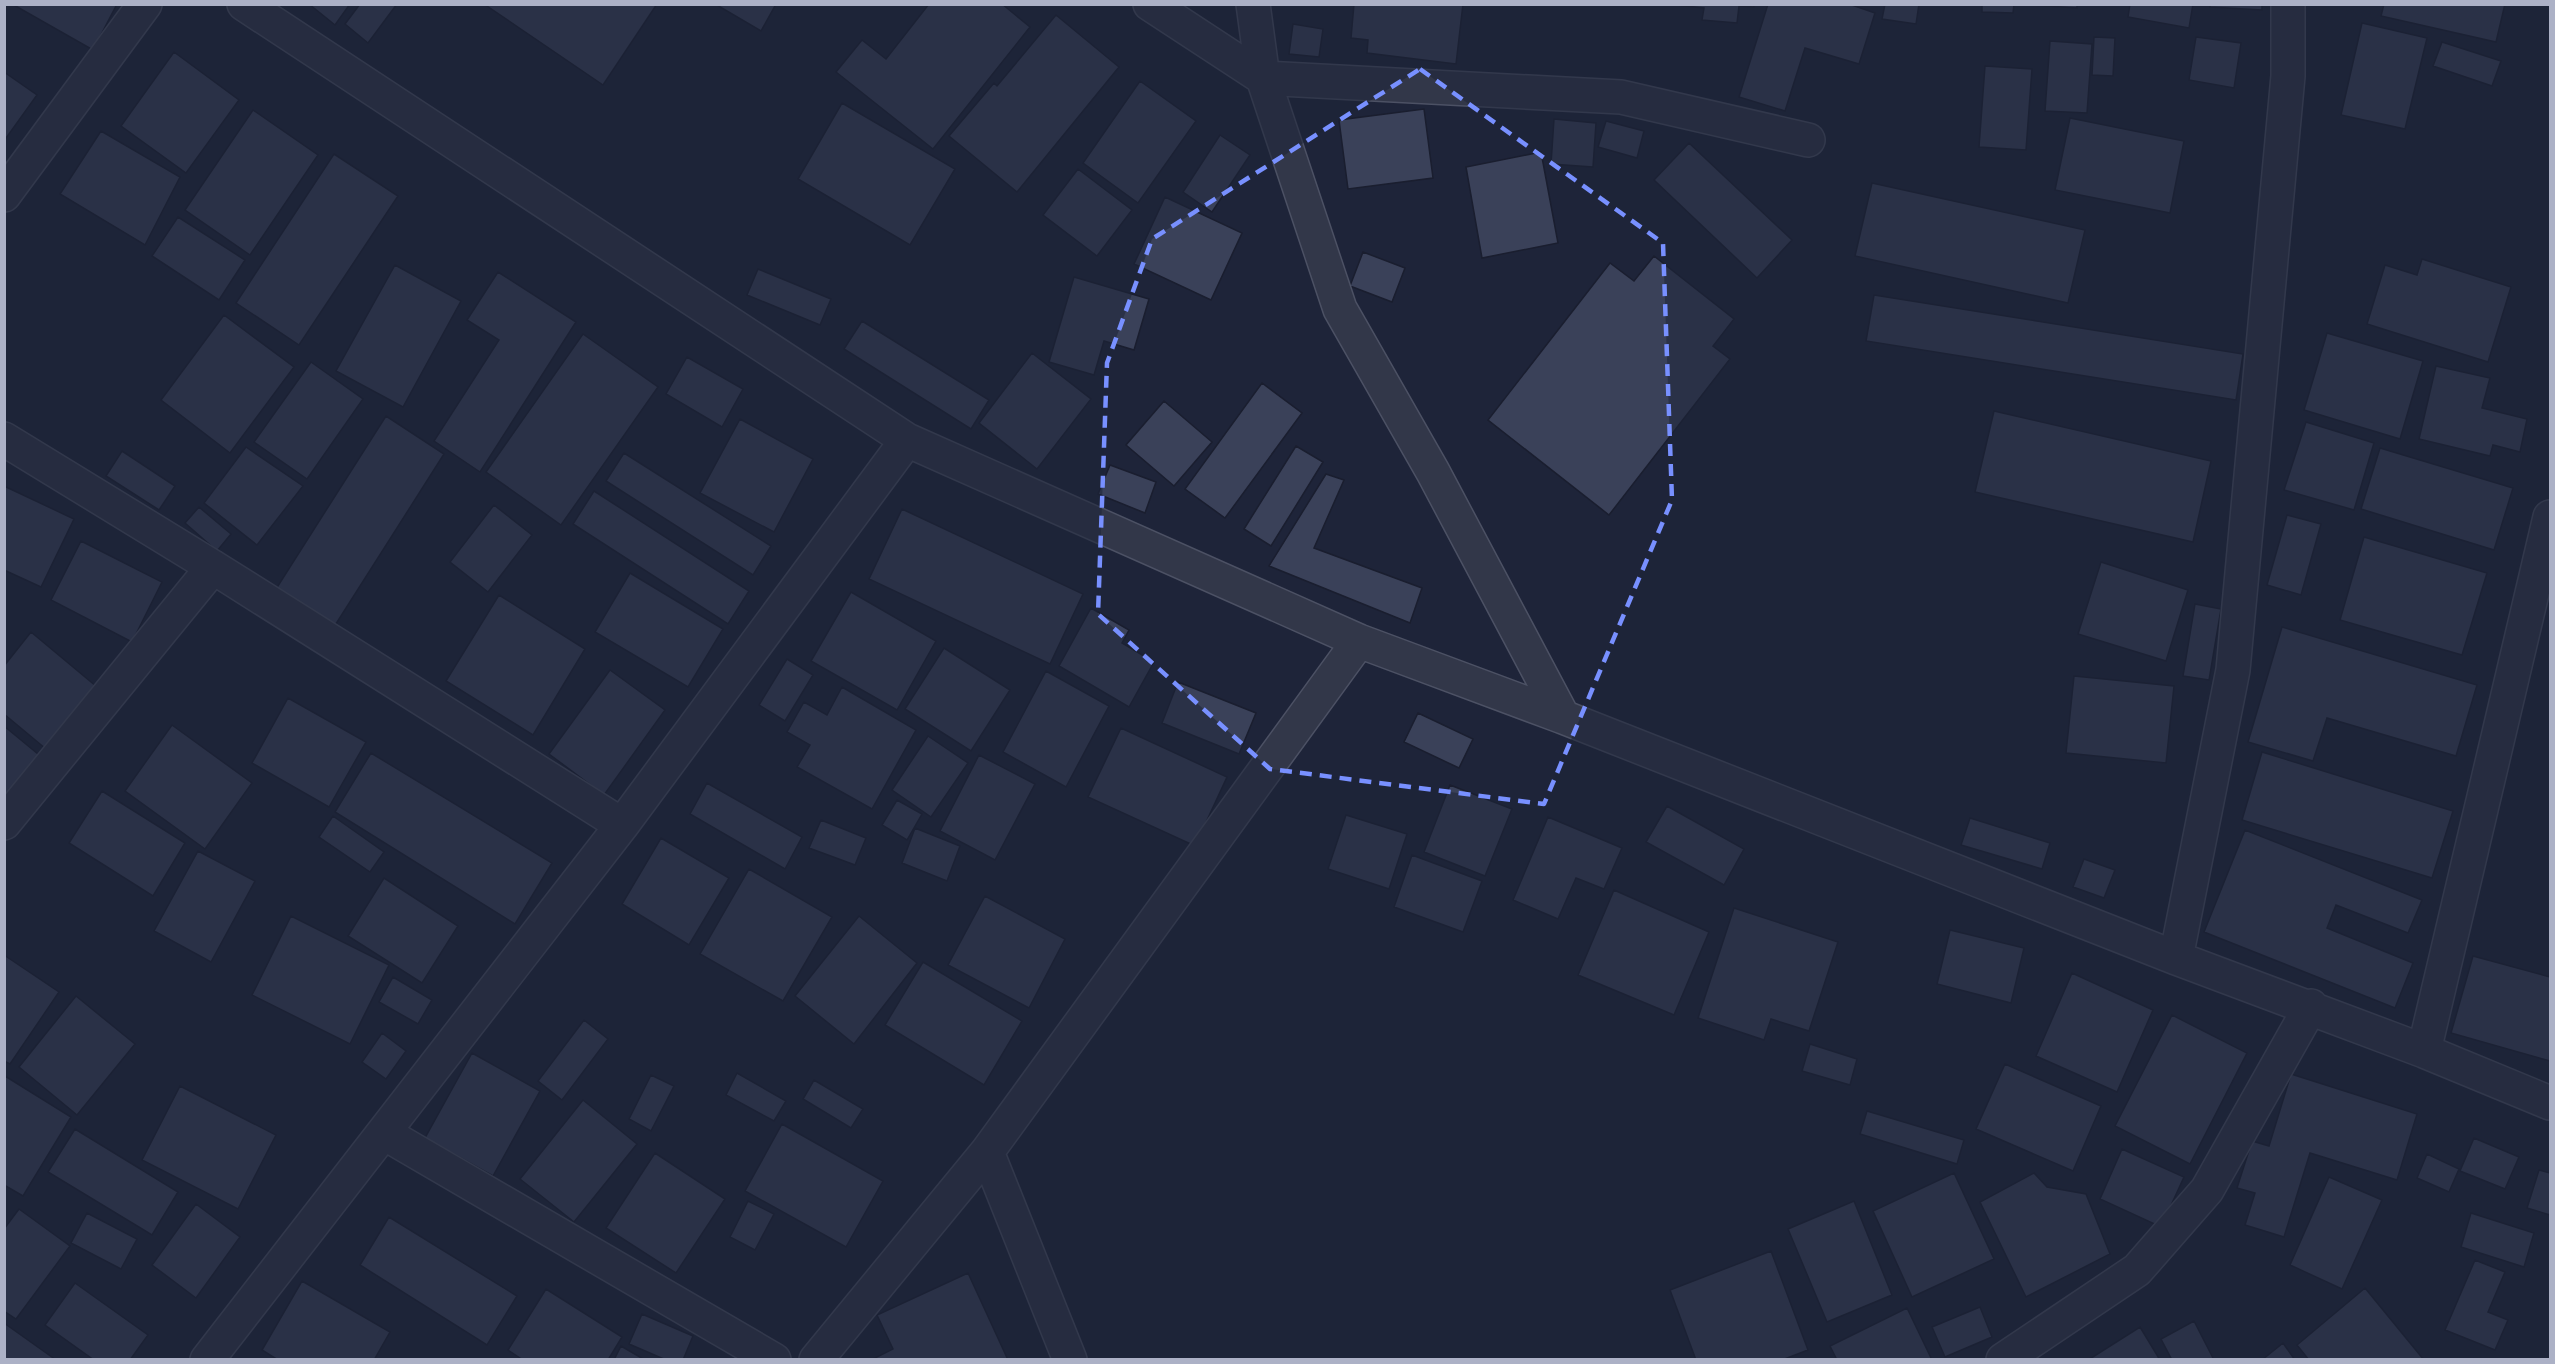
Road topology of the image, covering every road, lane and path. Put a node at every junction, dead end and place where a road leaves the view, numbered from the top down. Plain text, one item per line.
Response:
1 (145, 4) edge
2 (244, 4) edge
3 (1150, 4) edge
4 (1253, 4) edge
5 (2288, 4) edge
6 (1263, 78) junction
7 (1808, 140) dead end
8 (4, 195) edge
9 (4, 439) edge
10 (906, 440) junction
11 (2550, 517) edge
12 (213, 567) junction
13 (1359, 641) junction
14 (1563, 717) junction
15 (4, 823) edge
16 (622, 825) junction
17 (2176, 958) junction
18 (2311, 1006) junction
19 (2424, 1050) junction
20 (2550, 1103) edge
21 (384, 1132) junction
22 (987, 1152) junction
23 (207, 1359) edge
24 (774, 1359) edge
25 (816, 1359) edge
26 (1070, 1359) edge
27 (2003, 1359) edge

1 - 8 street
2 - 10 street
3 - 6 street
4 - 6 street
5 - 17 street
6 - 7 street
6 - 14 street
9 - 12 street
10 - 13 street
10 - 16 street
11 - 19 street
12 - 15 street
12 - 16 street
13 - 14 street
13 - 22 street
14 - 17 street
16 - 21 street
17 - 18 street
18 - 19 street
18 - 27 street
19 - 20 street
21 - 23 street
21 - 24 street
22 - 25 street
22 - 26 street

